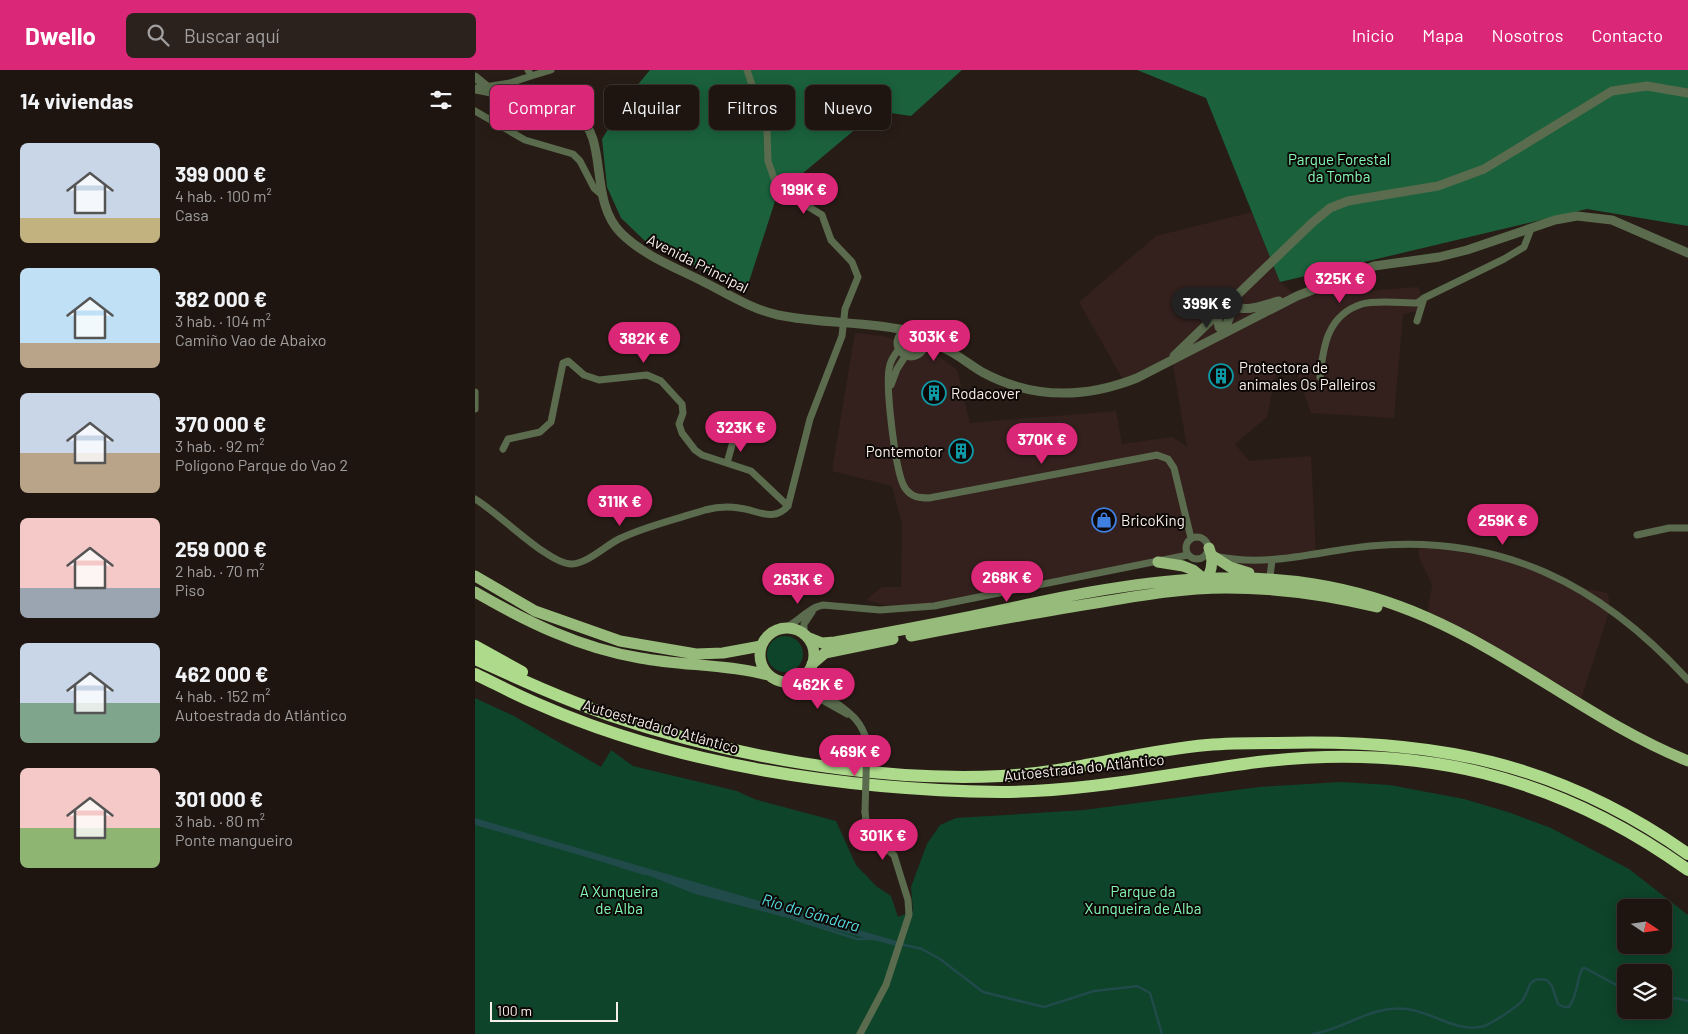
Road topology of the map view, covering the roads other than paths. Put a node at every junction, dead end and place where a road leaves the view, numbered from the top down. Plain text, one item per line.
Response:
1 (551, 70) edge
2 (747, 70) edge
3 (529, 73) edge
4 (475, 77) edge
5 (485, 87) junction
6 (475, 89) edge
7 (490, 90) edge
8 (490, 92) edge
9 (1688, 93) edge
10 (475, 111) edge
11 (591, 130) edge
12 (601, 194) junction
13 (1531, 228) junction
14 (1688, 252) edge
15 (1239, 293) junction
16 (1297, 296) junction
17 (1424, 298) junction
18 (1233, 306) junction
19 (1217, 314) junction
20 (1417, 321) dead end
21 (844, 322) junction
22 (887, 326) junction
23 (910, 330) junction
24 (1224, 332) junction
25 (900, 337) junction
26 (922, 337) junction
27 (922, 349) junction
28 (947, 349) junction
29 (903, 352) junction
30 (1172, 360) junction
31 (1319, 377) dead end
32 (475, 392) edge
33 (475, 409) edge
34 (734, 438) dead end
35 (503, 449) dead end
36 (727, 463) junction
37 (475, 499) edge
38 (788, 506) junction
39 (1688, 528) edge
40 (1637, 535) dead end
41 (1191, 538) junction
42 (1211, 553) junction
43 (1188, 555) junction
44 (1271, 561) junction
45 (1158, 562) junction
46 (475, 576) edge
47 (1201, 578) junction
48 (1267, 580) junction
49 (475, 592) edge
50 (1301, 594) junction
51 (819, 606) junction
52 (785, 628) junction
53 (927, 633) junction
54 (806, 636) junction
55 (475, 646) edge
56 (761, 646) junction
57 (475, 659) edge
58 (810, 667) junction
59 (475, 674) edge
60 (768, 675) junction
61 (1688, 680) edge
62 (475, 682) edge
63 (785, 682) junction
64 (539, 705) junction
65 (591, 708) junction
66 (859, 721) junction
67 (1688, 761) edge
68 (1688, 768) edge
69 (1688, 854) edge
70 (1688, 870) edge
71 (859, 1034) edge

1 - 3 street
2 - 21 street
3 - 5 street
4 - 5 street
5 - 7 street
6 - 8 street
9 - 15 street
10 - 12 street
11 - 12 street, Avenida Principal
12 - 21 street, Avenida Principal
13 - 14 street
13 - 16 street
13 - 17 street
15 - 18 street
15 - 19 street
16 - 18 street
16 - 24 street
17 - 20 street
17 - 31 street
18 - 24 street
19 - 24 street
19 - 30 street
21 - 22 street, Avenida Principal
21 - 38 street
22 - 23 street, Avenida Principal
22 - 25 street
23 - 25 street
23 - 26 street
24 - 30 street
25 - 29 street
26 - 27 street
26 - 28 street
27 - 28 street
27 - 29 street
28 - 30 street
29 - 41 street
32 - 33 street
34 - 36 street
35 - 36 street
36 - 38 street
37 - 38 street
39 - 40 street
41 - 42 street
41 - 43 street
42 - 43 street
42 - 44 street
42 - 47 main road
42 - 48 main road
43 - 45 street
44 - 48 street
44 - 61 street
45 - 47 main road
45 - 51 street
46 - 56 main road
47 - 48 main road
47 - 53 main road
47 - 54 main road
48 - 50 main road
48 - 67 main road
49 - 60 main road
50 - 53 main road
50 - 68 main road
51 - 52 street
51 - 54 street
52 - 54 main road
52 - 56 main road
53 - 58 main road
54 - 58 main road
55 - 65 highway
56 - 60 main road
57 - 65 highway, Autoestrada do Atlántico
58 - 63 main road
58 - 66 street
59 - 64 highway, Autoestrada do Atlántico
60 - 63 main road
62 - 64 highway
63 - 66 street
64 - 70 highway, Autoestrada do Atlántico
65 - 69 highway, Autoestrada do Atlántico
66 - 71 street, bridge

